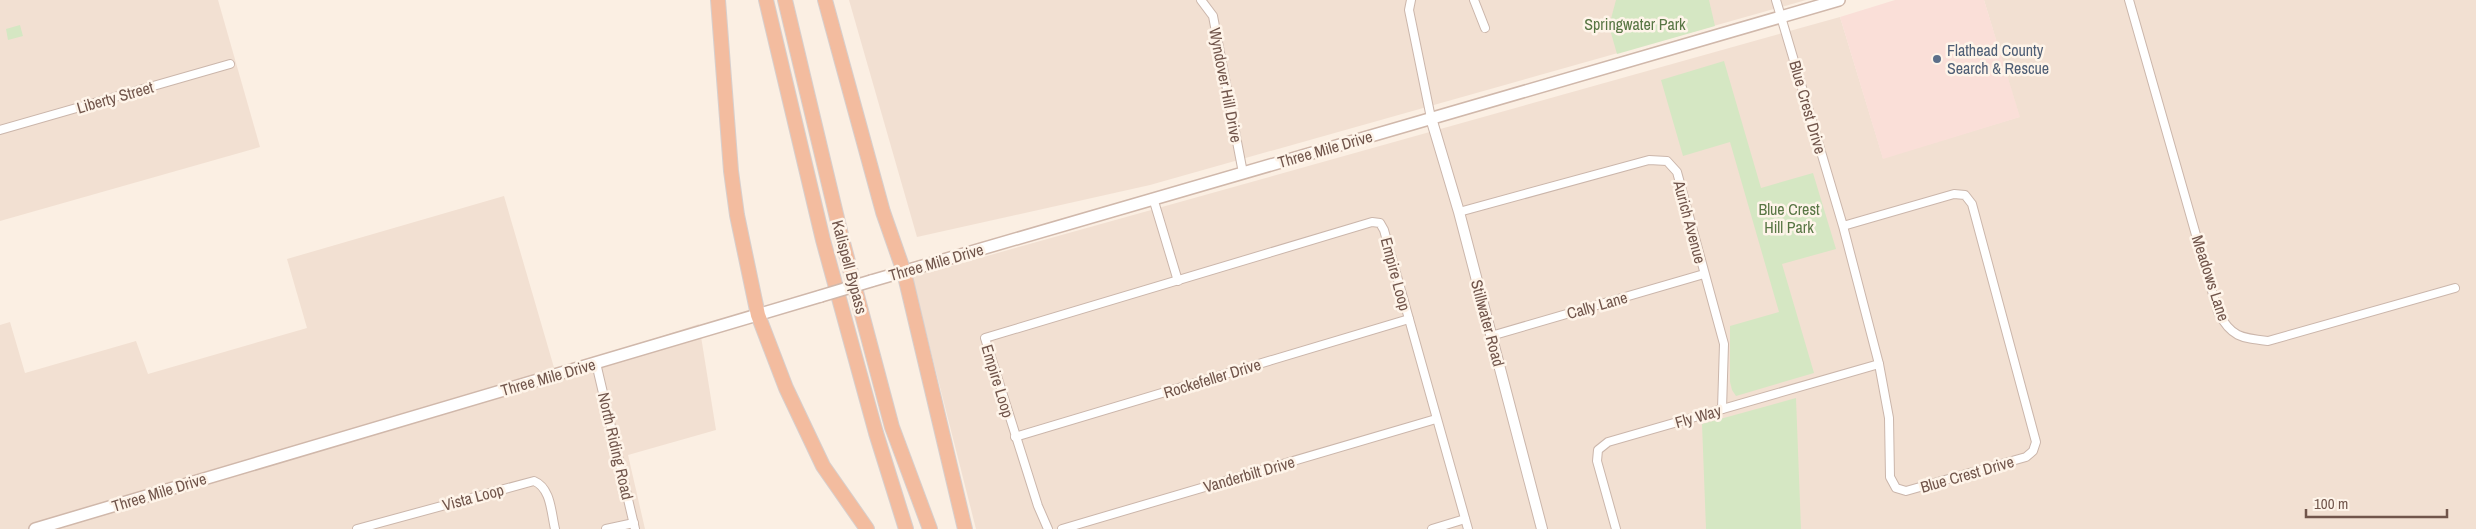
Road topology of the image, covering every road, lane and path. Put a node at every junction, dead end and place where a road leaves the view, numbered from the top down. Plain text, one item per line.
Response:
1 (718, 0) edge
2 (766, 0) edge
3 (785, 0) edge
4 (826, 0) edge
5 (1201, 0) edge
6 (1411, 0) edge
7 (1474, 0) edge
8 (1776, 0) edge
9 (1839, 0) edge
10 (2129, 0) edge
11 (1781, 17) junction
12 (1485, 28) dead end
13 (230, 64) dead end
14 (1431, 118) junction
15 (0, 130) edge
16 (1243, 173) junction
17 (1153, 198) junction
18 (1459, 212) junction
19 (1843, 226) junction
20 (904, 272) junction
21 (1704, 274) junction
22 (1178, 281) junction
23 (2454, 288) dead end
24 (758, 315) junction
25 (1409, 319) junction
26 (1490, 336) junction
27 (596, 363) junction
28 (1879, 364) junction
29 (1722, 409) junction
30 (1436, 419) junction
31 (1015, 437) junction
32 (1465, 519) junction
33 (634, 526) edge
34 (35, 529) edge
35 (357, 529) edge
36 (555, 529) edge
37 (606, 529) edge
38 (867, 529) edge
39 (906, 529) edge
40 (930, 529) edge
41 (965, 529) edge
42 (1048, 529) edge
43 (1062, 529) edge
44 (1432, 529) edge
45 (1468, 529) edge
46 (1542, 529) edge
47 (1616, 529) edge

1 - 24 highway
2 - 39 highway, Kalispell Bypass
3 - 40 highway, Kalispell Bypass
4 - 20 highway
5 - 16 street, Wyndover Hill Drive
6 - 14 street
7 - 12 street
8 - 11 street, Blue Crest Drive
9 - 11 main road, Three Mile Drive
10 - 23 street, Meadows Lane
11 - 14 main road, Three Mile Drive
11 - 19 street, Blue Crest Drive
13 - 15 street, Liberty Street
14 - 16 main road, Three Mile Drive
14 - 18 street, Stillwater Road
16 - 17 main road, Three Mile Drive
17 - 20 main road, Three Mile Drive
17 - 22 street
18 - 21 street, Aurich Avenue
18 - 26 street, Stillwater Road
19 - 28 street, Blue Crest Drive
19 - 28 street, Blue Crest Drive
20 - 24 main road, Three Mile Drive, bridge
20 - 41 highway
21 - 26 street, Cally Lane
21 - 29 street, Aurich Avenue
22 - 25 street, Empire Loop
22 - 31 street, Empire Loop
24 - 27 main road, Three Mile Drive
24 - 38 highway
25 - 30 street, Empire Loop
25 - 31 street, Rockefeller Drive
26 - 46 street, Stillwater Road
27 - 33 street, North Riding Road
27 - 34 main road, Three Mile Drive
28 - 29 street, Fly Way
29 - 47 street, Fly Way
30 - 32 street, Empire Loop
30 - 43 street, Vanderbilt Drive
31 - 42 street, Empire Loop
32 - 44 street
32 - 45 street, Empire Loop
33 - 37 street
35 - 36 street, Vista Loop

